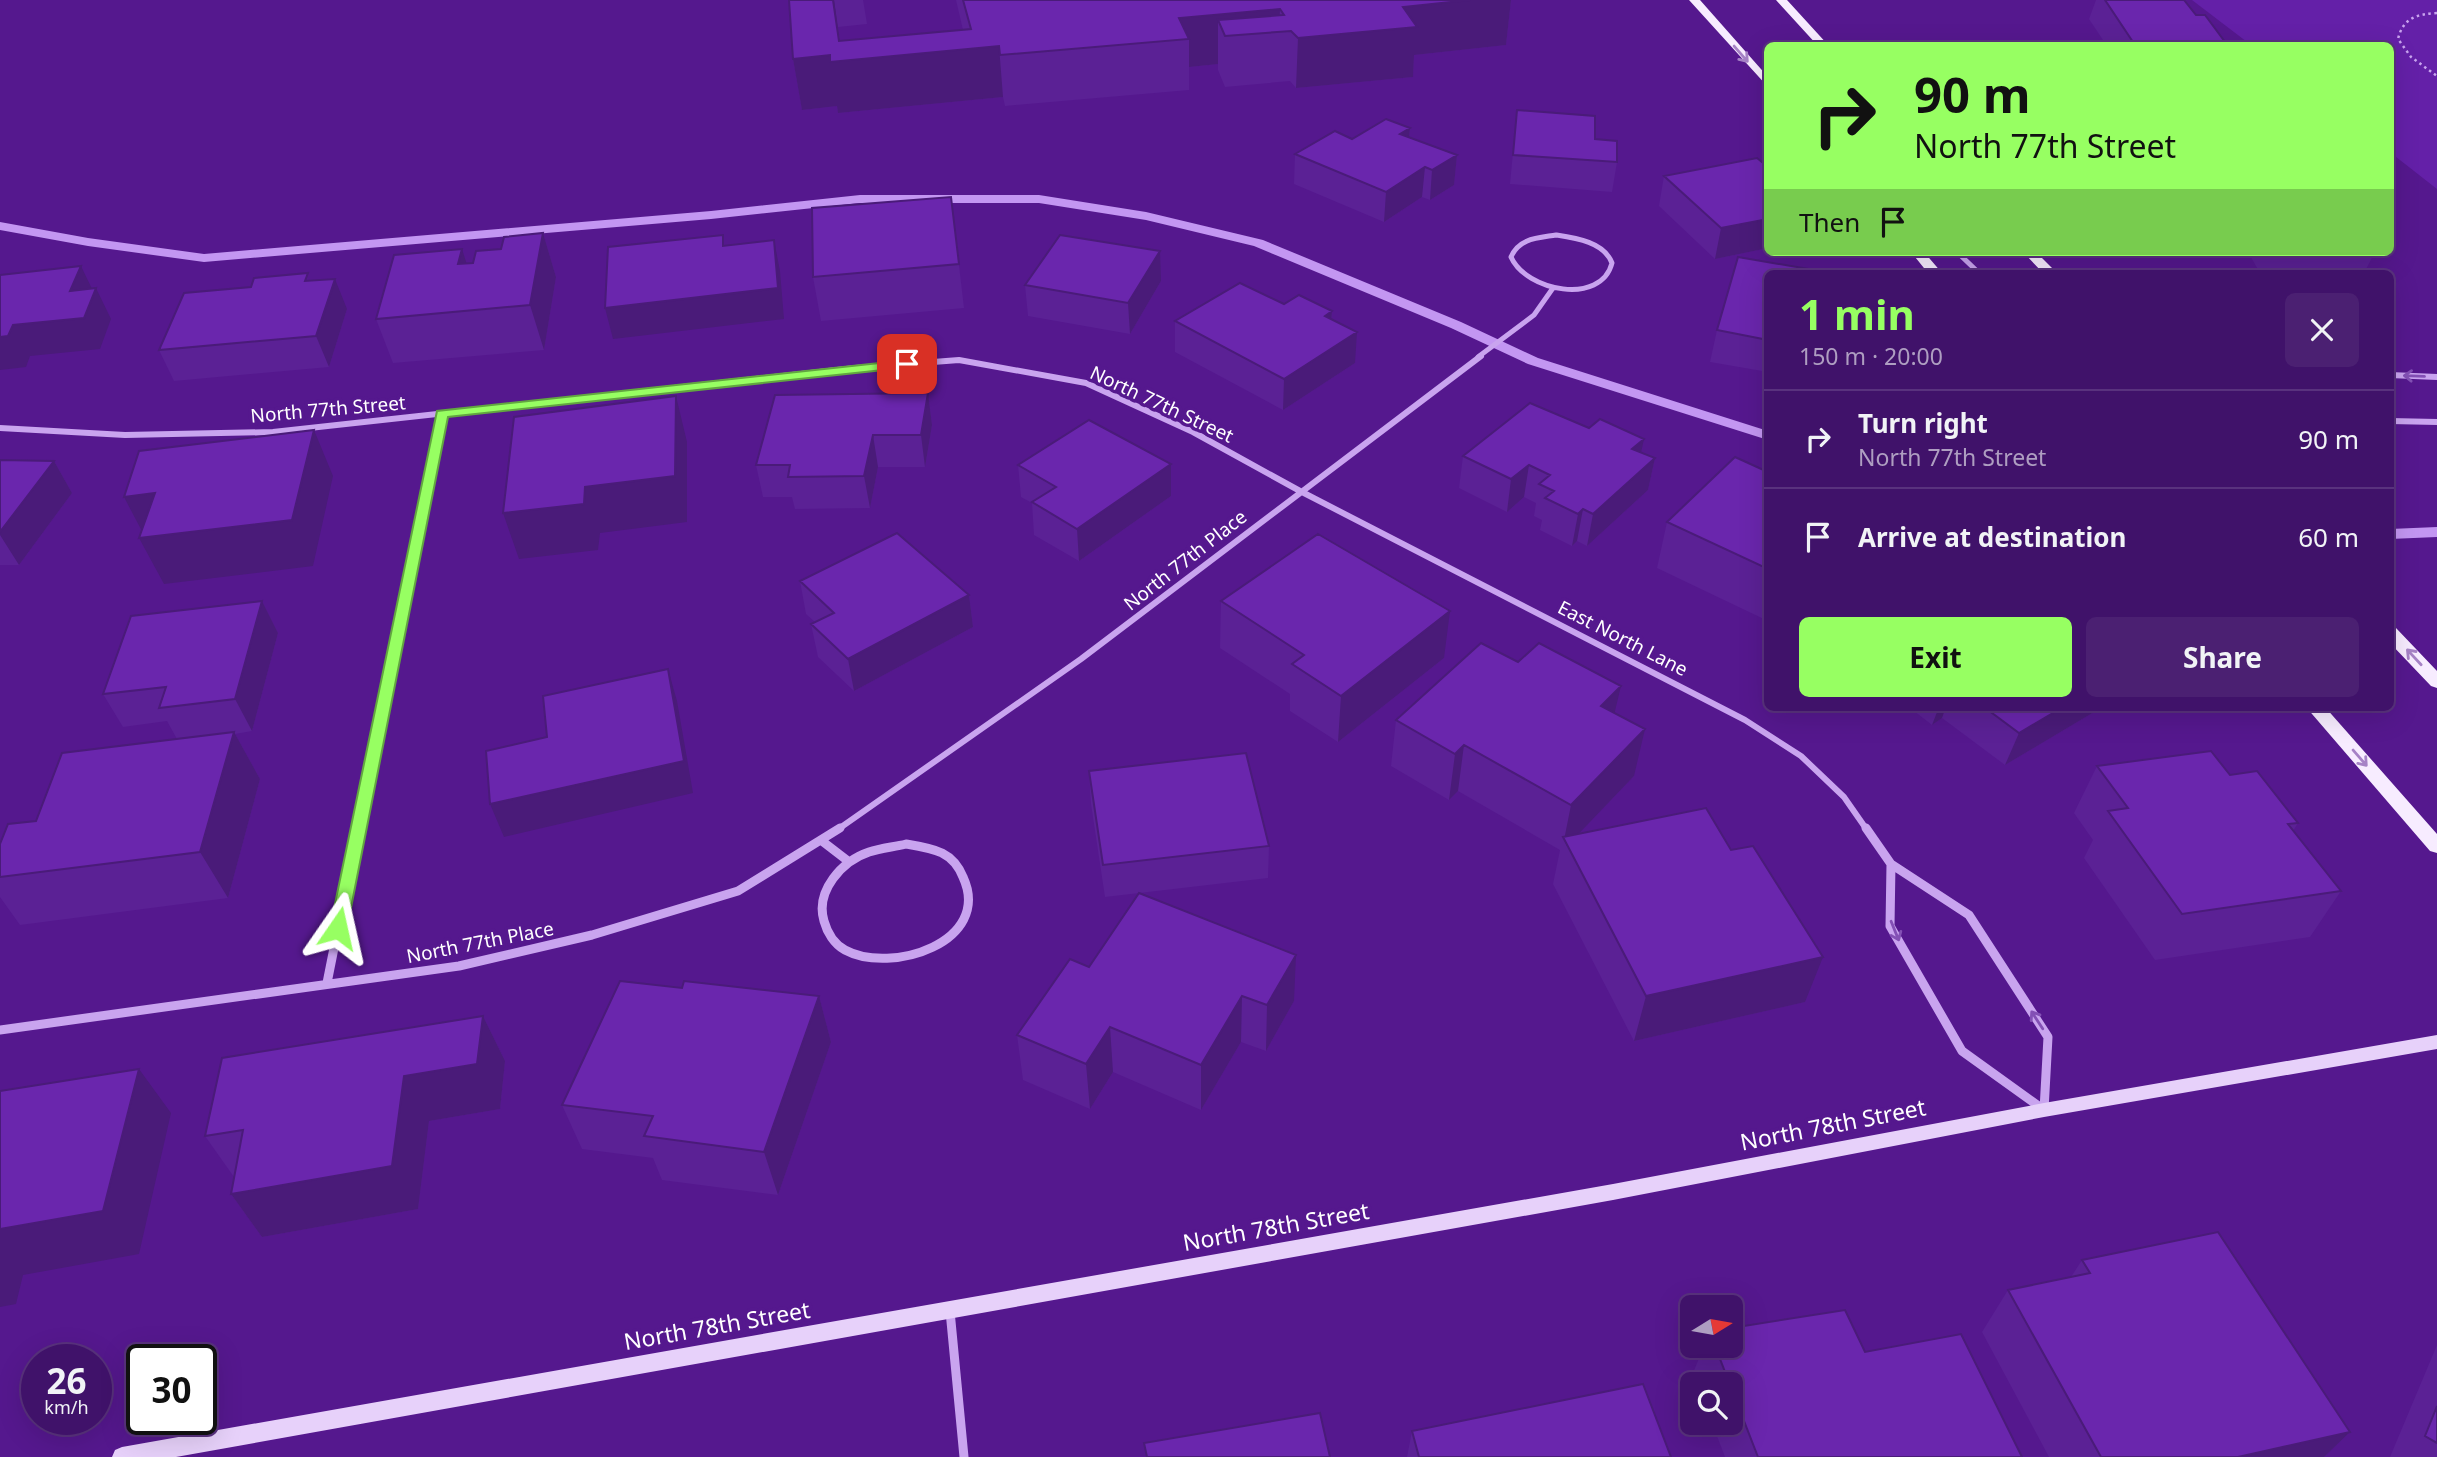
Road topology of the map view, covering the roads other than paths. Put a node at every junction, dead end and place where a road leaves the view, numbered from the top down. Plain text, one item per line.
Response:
1 (1694, 0) edge
2 (1781, 0) edge
3 (1821, 42) edge
4 (1764, 79) edge
5 (1920, 256) edge
6 (1961, 256) edge
7 (2033, 256) edge
8 (1932, 270) edge
9 (1976, 270) edge
10 (2047, 270) edge
11 (1553, 288) junction
12 (2394, 375) edge
13 (2437, 377) edge
14 (442, 414) junction
15 (2394, 421) edge
16 (2437, 422) edge
17 (0, 428) edge
18 (1300, 491) junction
19 (2394, 636) edge
20 (2437, 682) edge
21 (2319, 711) edge
22 (822, 841) junction
23 (2437, 846) edge
24 (848, 861) junction
25 (1891, 864) junction
26 (327, 983) junction
27 (0, 1030) edge
28 (2437, 1042) edge
29 (2044, 1110) junction
30 (950, 1310) junction
31 (122, 1457) edge
32 (964, 1457) edge

1 -> 4 main road
2 - 3 main road
5 - 8 main road
6 - 9 street
7 - 10 main road
11 - 11 street
11 - 18 street, North 77th Place
13 -> 12 street
14 - 17 street, North 77th Street
14 - 18 street, North 77th Street
14 - 26 street
15 - 16 street
18 - 22 street, North 77th Place
18 - 25 street, East North Lane
20 -> 19 main road
21 -> 23 main road
22 - 24 street
22 - 26 street, North 77th Place
24 - 24 street
25 -> 29 street
29 -> 25 street, East North Lane
26 - 27 street, North 77th Place
28 - 29 street, North 78th Street
29 - 30 street, North 78th Street
30 - 31 street, North 78th Street
30 - 32 street

